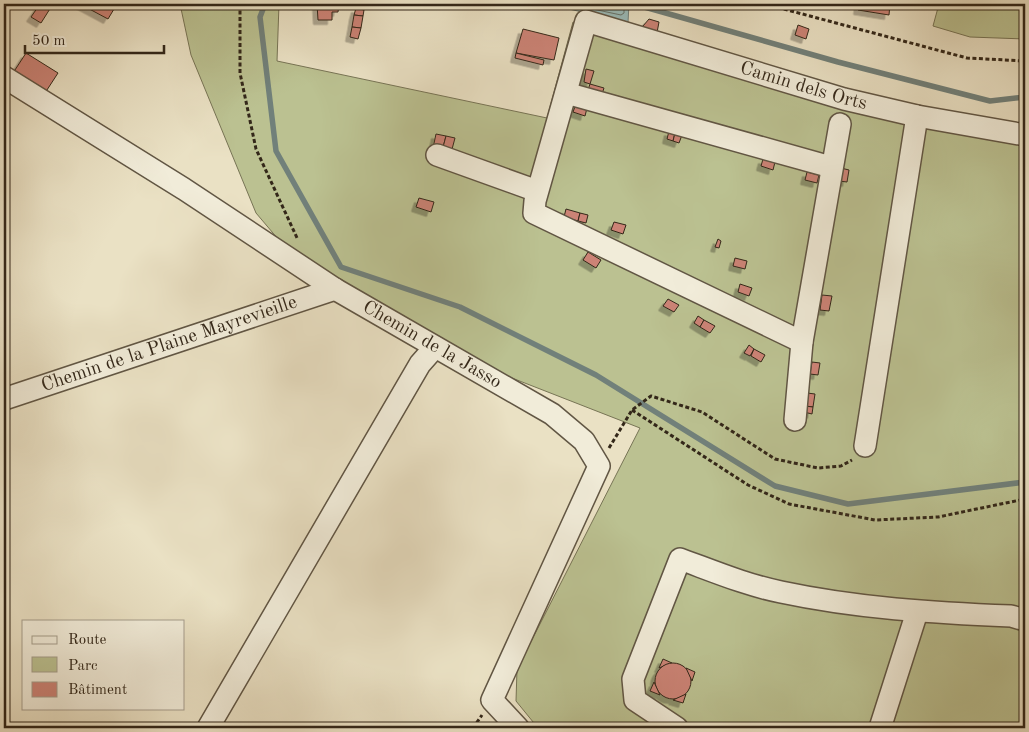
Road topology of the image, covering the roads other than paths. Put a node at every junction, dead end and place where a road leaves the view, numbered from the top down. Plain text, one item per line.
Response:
1 (4, 77) edge
2 (569, 83) junction
3 (917, 116) junction
4 (840, 124) dead end
5 (1025, 135) edge
6 (437, 155) dead end
7 (831, 167) junction
8 (538, 191) junction
9 (335, 289) junction
10 (802, 342) junction
11 (435, 347) junction
12 (4, 399) edge
13 (795, 420) dead end
14 (860, 452) road end
15 (917, 612) junction
16 (1025, 620) edge
17 (208, 728) edge
18 (518, 728) edge
19 (677, 728) edge
20 (880, 728) edge

1 - 9 street, Chemin de la Jasso
2 - 3 street, Camin dels Orts
2 - 7 street
2 - 8 street
3 - 5 street, Camin dels Orts
3 - 14 street
4 - 7 street
6 - 8 street
7 - 10 street
8 - 10 street
9 - 11 street, Chemin de la Jasso
9 - 12 street, Chemin de la Plaine Mayrevieille
10 - 13 street
11 - 17 street
11 - 18 street, Chemin de la Jasso
15 - 16 street
15 - 19 street
15 - 20 street

